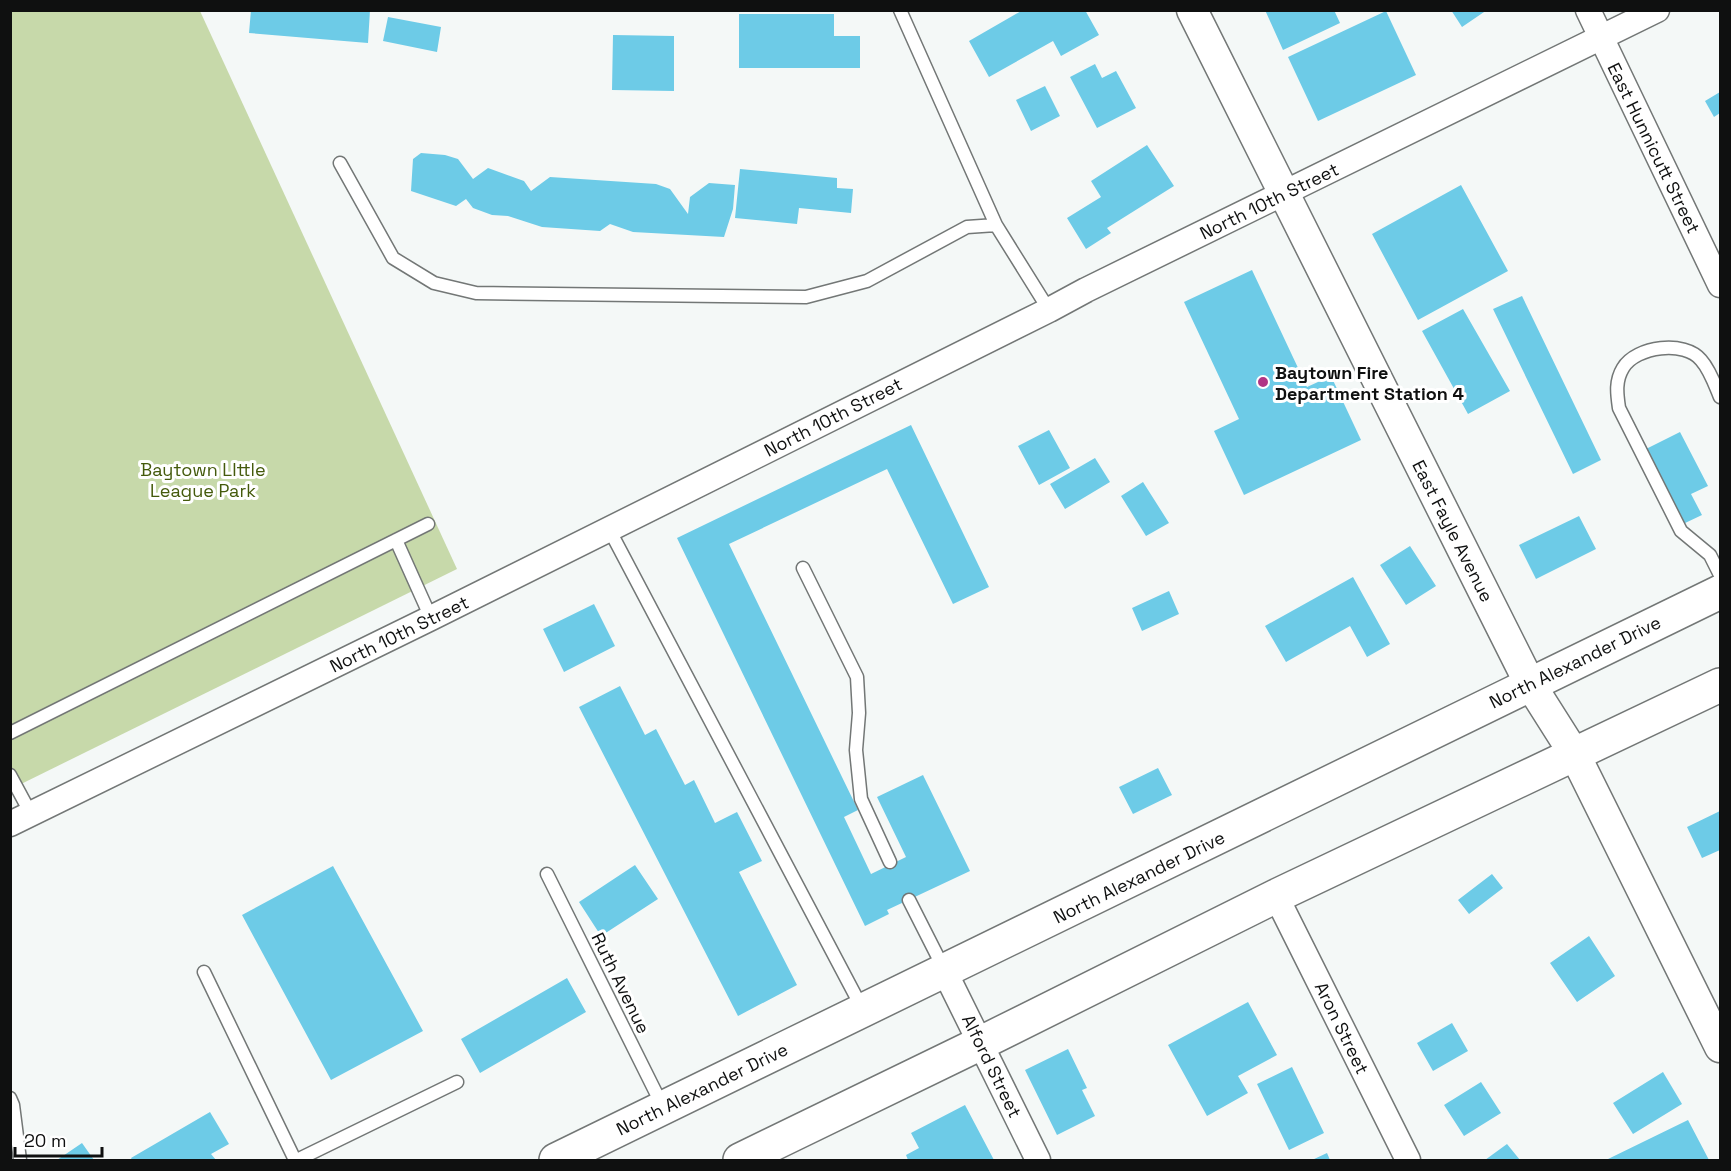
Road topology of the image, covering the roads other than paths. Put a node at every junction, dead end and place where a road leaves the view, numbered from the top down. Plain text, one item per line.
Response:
1 (900, 10) edge
2 (1192, 10) edge
3 (1588, 10) edge
4 (1657, 10) edge
5 (1602, 38) junction
6 (340, 163) dead end
7 (1283, 194) junction
8 (996, 225) junction
9 (1720, 285) edge
10 (1049, 310) junction
11 (1720, 397) edge
12 (428, 524) dead end
13 (609, 529) junction
14 (396, 540) junction
15 (803, 568) dead end
16 (1720, 575) edge
17 (1720, 592) edge
18 (431, 618) junction
19 (1530, 684) junction
20 (1720, 685) edge
21 (10, 733) edge
22 (1575, 755) junction
23 (10, 775) edge
24 (21, 819) edge
25 (890, 862) dead end
26 (547, 874) dead end
27 (1276, 896) junction
28 (909, 900) dead end
29 (204, 972) dead end
30 (945, 972) junction
31 (863, 1010) junction
32 (981, 1043) junction
33 (1720, 1047) edge
34 (457, 1082) dead end
35 (10, 1098) edge
36 (663, 1108) junction
37 (20, 1161) edge
38 (296, 1161) edge
39 (556, 1161) edge
40 (740, 1161) edge
41 (1038, 1161) edge
42 (1408, 1161) edge

1 - 8 lane
2 - 7 street, East Fayle Avenue
3 - 5 street, East Hunnicutt Street
4 - 5 street, North 10th Street
5 - 7 street, North 10th Street
5 - 9 street, East Hunnicutt Street
6 - 8 lane
7 - 10 street, North 10th Street
7 - 19 street, East Fayle Avenue
8 - 10 lane
10 - 13 street, North 10th Street
11 - 16 lane
12 - 14 lane
13 - 18 street, North 10th Street
13 - 31 lane
14 - 18 lane
14 - 21 lane
15 - 25 lane
17 - 19 main road, North Alexander Drive
18 - 24 street, North 10th Street
19 - 22 street, East Fayle Avenue
19 - 30 main road, North Alexander Drive
20 - 22 main road
22 - 27 main road
22 - 33 street, East Fayle Avenue
23 - 24 lane
26 - 36 lane, Ruth Avenue
27 - 32 main road
27 - 42 street, Aron Street
28 - 30 lane
29 - 38 lane
30 - 31 main road, North Alexander Drive
30 - 32 street, Alford Street
31 - 36 main road, North Alexander Drive
32 - 40 main road
32 - 41 street, Alford Street
34 - 38 lane
35 - 37 lane
36 - 39 main road, North Alexander Drive

